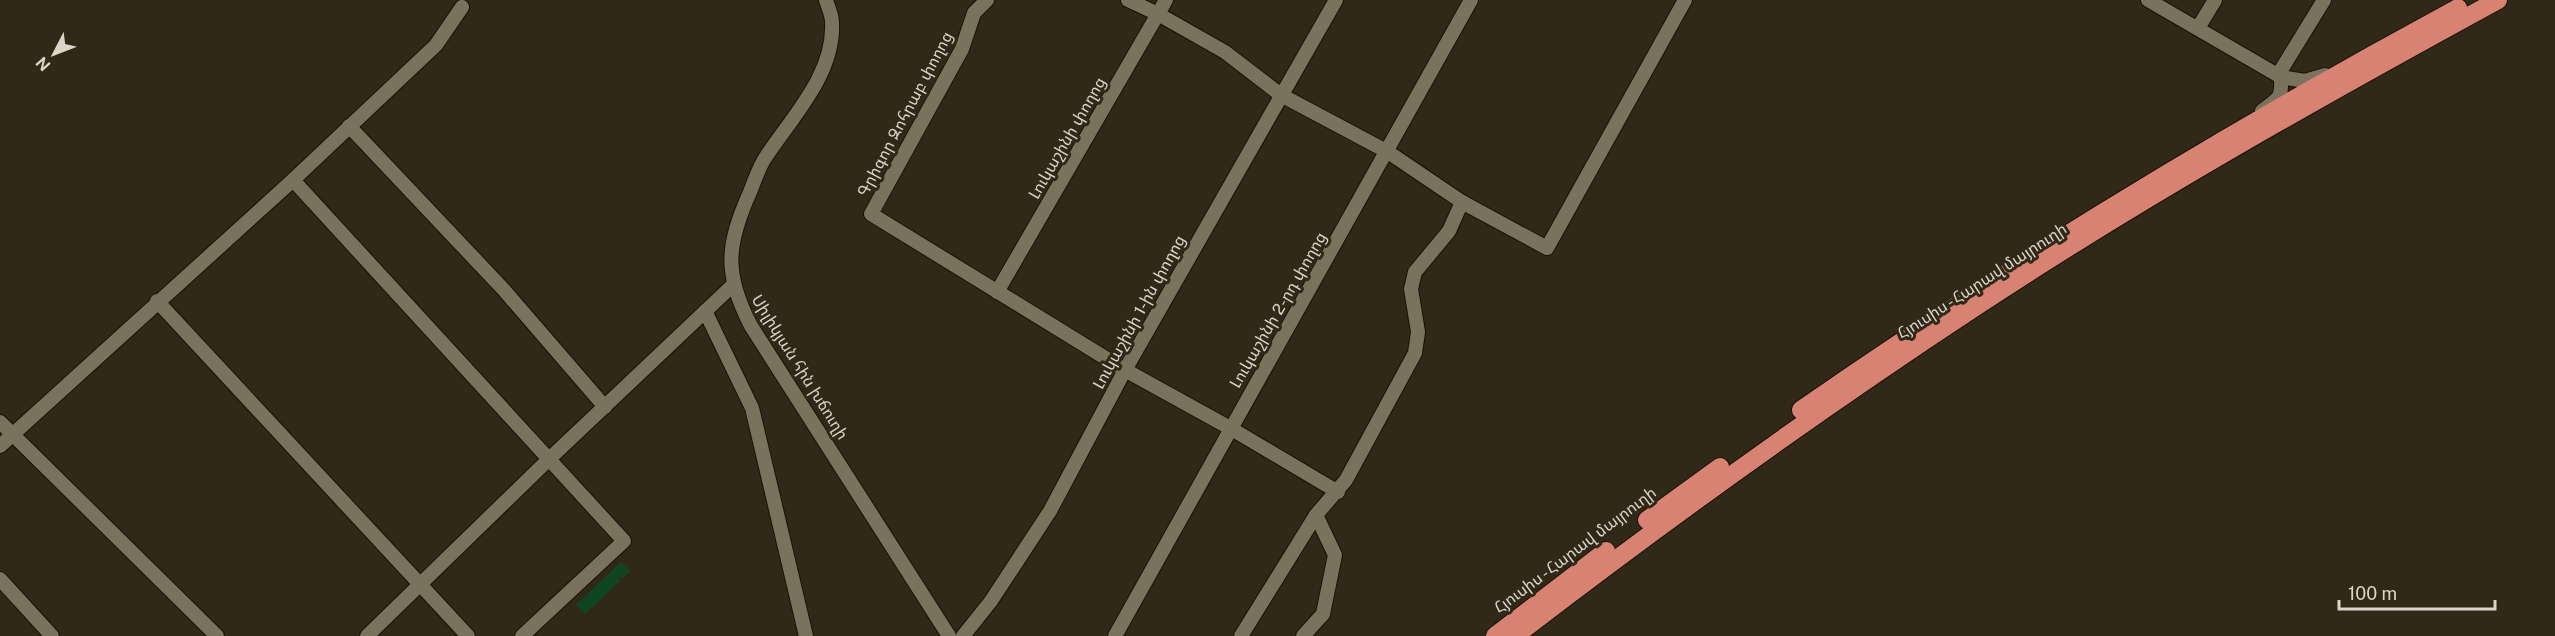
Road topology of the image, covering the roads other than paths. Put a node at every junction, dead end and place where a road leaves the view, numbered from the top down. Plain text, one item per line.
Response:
1 (826, 0) edge
2 (987, 0) edge
3 (1128, 0) edge
4 (1166, 0) edge
5 (1336, 0) edge
6 (1471, 0) edge
7 (1685, 0) edge
8 (2148, 0) edge
9 (2215, 0) edge
10 (2324, 0) edge
11 (2473, 0) edge
12 (2498, 0) edge
13 (462, 7) dead end
14 (1158, 14) junction
15 (2198, 28) junction
16 (2349, 69) junction
17 (2279, 76) junction
18 (1281, 95) junction
19 (2248, 124) junction
20 (349, 126) junction
21 (1388, 152) junction
22 (293, 180) junction
23 (1462, 202) junction
24 (734, 285) junction
25 (997, 292) junction
26 (157, 301) junction
27 (705, 311) junction
28 (1125, 370) junction
29 (605, 407) junction
30 (0, 422) edge
31 (1230, 428) junction
32 (12, 435) junction
33 (0, 446) edge
34 (547, 461) junction
35 (1338, 492) junction
36 (1316, 516) junction
37 (0, 579) edge
38 (421, 585) junction
39 (52, 636) edge
40 (217, 636) edge
41 (367, 636) edge
42 (468, 636) edge
43 (522, 636) edge
44 (806, 636) edge
45 (949, 636) edge
46 (963, 636) edge
47 (1115, 636) edge
48 (1240, 636) edge
49 (1303, 636) edge
50 (1495, 636) edge
51 (1515, 636) edge

1 - 24 street, Սիլիկյան հին խճուղի
2 - 25 street, Գրիգոր Զոհրաբ փողոց
3 - 14 street
4 - 14 street, Լուկաշինի փողոց
5 - 18 street, Լուկաշինի 1-ին փողոց
6 - 21 street, Լուկաշինի 2-րդ փողոց
7 - 23 street
8 - 15 street
9 - 15 street
10 - 17 street
11 - 16 highway, Հյուսիս - Հարավ մայրուղի
12 - 51 highway, Հյուսիս - Հարավ մայրուղի
13 - 20 street
14 - 18 street
14 - 25 street, Լուկաշինի փողոց
15 - 17 street
16 - 17 street
16 - 19 highway, Հյուսիս - Հարավ մայրուղի
17 - 19 street
18 - 21 street
18 - 28 street, Լուկաշինի 1-ին փողոց
19 - 50 highway, Հյուսիս - Հարավ մայրուղի
20 - 22 street
20 - 29 street
21 - 23 street
21 - 31 street, Լուկաշինի 2-րդ փողոց
22 - 26 street
22 - 34 street
23 - 35 street
24 - 27 street
24 - 45 street, Սիլիկյան հին խճուղի
25 - 28 street
26 - 32 street
26 - 38 street
27 - 29 street
27 - 44 street
28 - 31 street
28 - 46 street, Լուկաշինի 1-ին փողոց
29 - 34 street
30 - 32 street
31 - 35 street
31 - 47 street, Լուկաշինի 2-րդ փողոց
32 - 33 street
32 - 40 street
34 - 38 street
34 - 43 street
35 - 36 street
36 - 48 street
36 - 49 street
37 - 39 street
38 - 41 street
38 - 42 street

